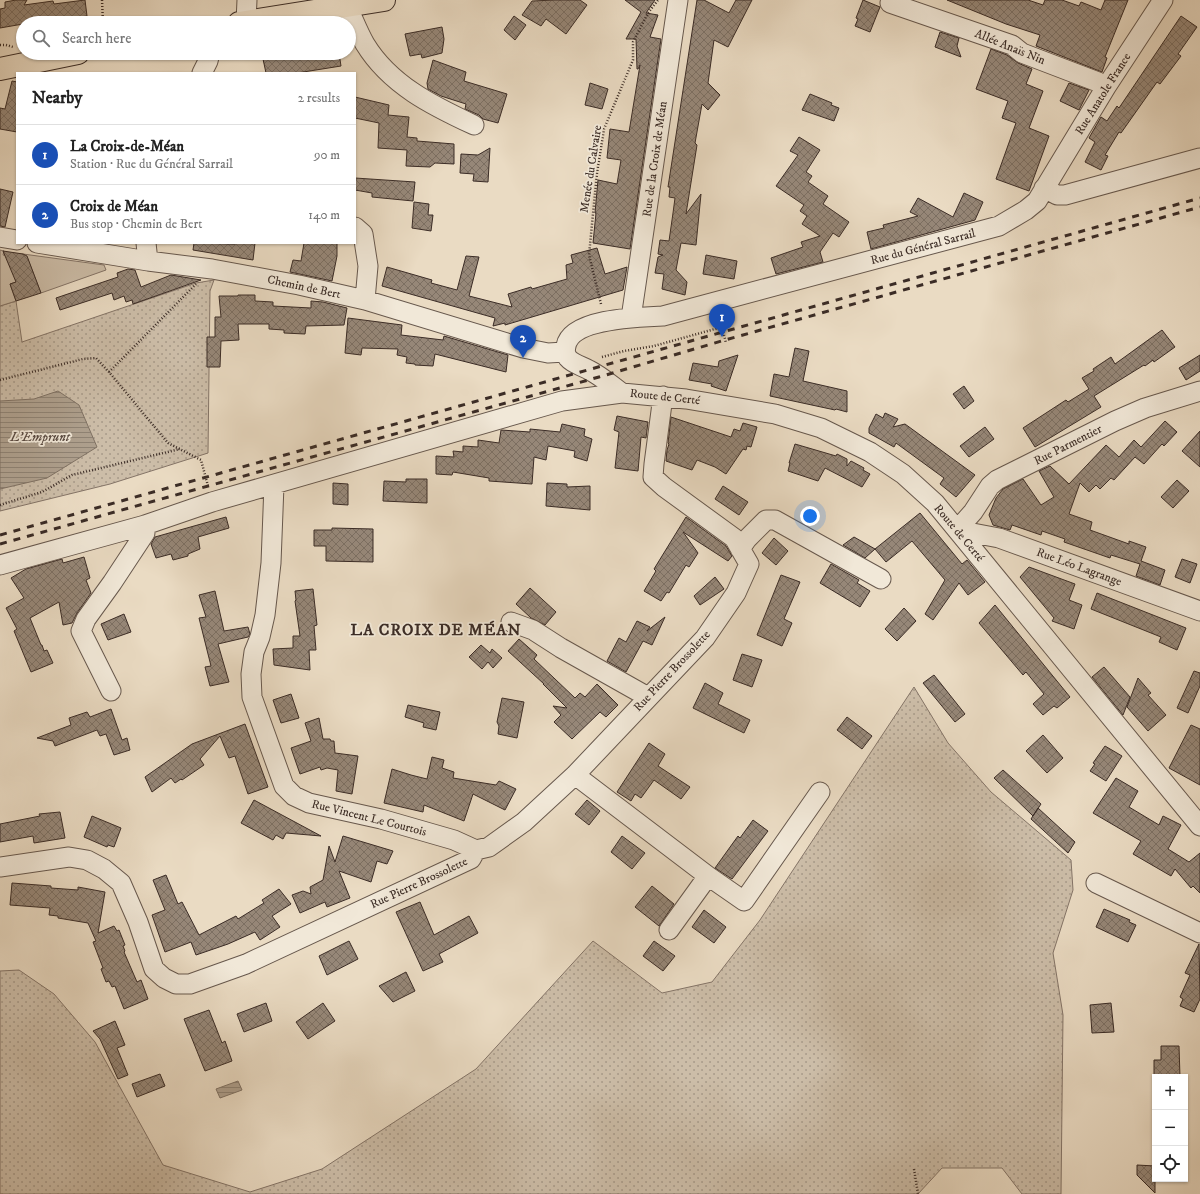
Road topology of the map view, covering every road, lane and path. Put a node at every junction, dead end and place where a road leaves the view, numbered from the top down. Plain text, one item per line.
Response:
1 (102, 0) edge
2 (247, 0) edge
3 (384, 0) edge
4 (658, 0) edge
5 (678, 0) edge
6 (1163, 0) edge
7 (890, 3) dead end
8 (347, 6) junction
9 (103, 16) edge
10 (244, 16) edge
11 (282, 16) edge
12 (352, 16) edge
13 (356, 24) edge
14 (44, 60) edge
15 (208, 60) edge
16 (0, 69) edge
17 (202, 72) edge
18 (1106, 87) junction
19 (474, 125) dead end
20 (1200, 158) edge
21 (1044, 188) junction
22 (356, 227) edge
23 (0, 238) edge
24 (16, 240) edge
25 (54, 244) edge
26 (101, 247) edge
27 (147, 252) edge
28 (199, 281) dead end
29 (365, 300) junction
30 (601, 304) dead end
31 (632, 318) junction
32 (726, 343) dead end
33 (565, 352) junction
34 (598, 358) dead end
35 (109, 372) junction
36 (0, 380) edge
37 (1200, 391) edge
38 (622, 393) junction
39 (663, 396) junction
40 (180, 449) junction
41 (274, 489) junction
42 (212, 502) junction
43 (0, 505) edge
44 (144, 525) junction
45 (957, 530) junction
46 (740, 549) junction
47 (0, 565) edge
48 (881, 579) dead end
49 (1200, 611) edge
50 (511, 622) dead end
51 (111, 690) dead end
52 (648, 698) junction
53 (575, 775) junction
54 (820, 792) dead end
55 (1200, 826) edge
56 (476, 850) junction
57 (0, 867) edge
58 (708, 876) junction
59 (1096, 883) dead end
60 (669, 930) dead end
61 (1200, 934) edge
62 (914, 1169) dead end
63 (918, 1194) edge

1 - 9 path
2 - 10 street
3 - 8 main road
4 - 30 path, Menée du Calvaire
5 - 31 street, Rue de la Croix de Méan
6 - 18 street, Rue Anatole France
7 - 18 street, Allée Anaïs Nin
8 - 11 main road
8 - 12 street
13 - 19 street
14 - 16 main road
15 - 17 street
18 - 21 street, Rue Anatole France
20 - 21 street
21 - 31 street, Rue du Général Sarrail
22 - 29 street
23 - 24 street
25 - 26 street, Chemin de Bert
26 - 27 street, Chemin de Bert
27 - 29 street, Chemin de Bert
28 - 35 path
29 - 33 street, Chemin de Bert
31 - 33 street, Rue du Général Sarrail
32 - 34 path
33 - 38 street
35 - 36 path
35 - 40 path
37 - 45 street, Rue Parmentier
38 - 39 street, Route de Certé
38 - 41 street, Route de Certé
39 - 45 street, Route de Certé
39 - 46 street, Rue Pierre Brossolette
40 - 42 path
40 - 43 path
41 - 42 street, Route de Certé
41 - 56 street, Rue Vincent Le Courtois
42 - 44 street, Route de Certé
44 - 47 street, Route de Certé
44 - 51 street
45 - 49 street, Rue Léo Lagrange
45 - 55 street, Route de Certé
46 - 48 street
46 - 52 street, Rue Pierre Brossolette
50 - 52 street
52 - 53 street, Rue Pierre Brossolette
53 - 56 street, Rue Pierre Brossolette
53 - 58 street
54 - 58 street
56 - 57 street, Rue Pierre Brossolette
58 - 60 street
59 - 61 street
62 - 63 path

